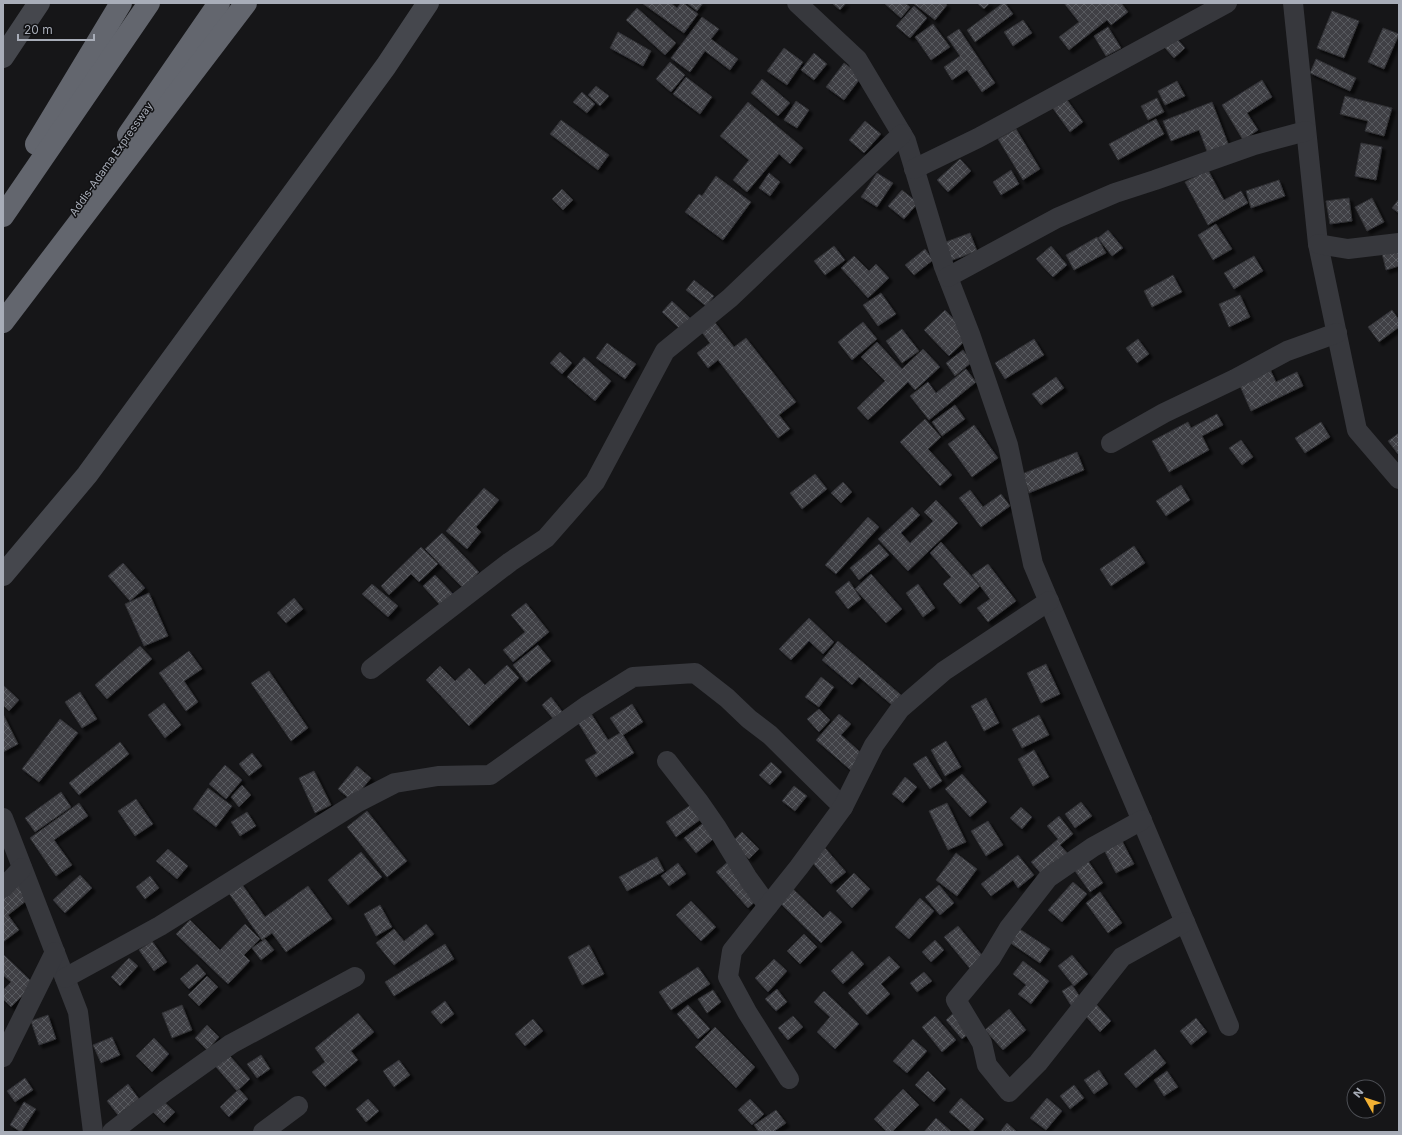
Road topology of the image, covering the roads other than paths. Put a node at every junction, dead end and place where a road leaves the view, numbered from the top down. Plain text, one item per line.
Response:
1 (39, 3) edge
2 (121, 3) edge
3 (149, 3) edge
4 (219, 3) edge
5 (246, 3) edge
6 (428, 3) edge
7 (797, 3) edge
8 (1227, 3) edge
9 (1293, 3) edge
10 (3, 57) edge
11 (1306, 131) junction
12 (902, 134) junction
13 (914, 169) junction
14 (3, 198) edge
15 (3, 216) edge
16 (1399, 243) edge
17 (1318, 244) junction
18 (948, 277) junction
19 (3, 316) edge
20 (3, 322) edge
21 (1337, 333) junction
22 (1111, 443) dead end
23 (1399, 479) edge
24 (3, 574) edge
25 (1049, 601) junction
26 (371, 669) dead end
27 (666, 761) dead end
28 (843, 806) junction
29 (3, 818) edge
30 (1142, 820) junction
31 (22, 868) junction
32 (3, 888) edge
33 (768, 906) junction
34 (1185, 922) junction
35 (55, 952) junction
36 (355, 977) dead end
37 (65, 978) junction
38 (1229, 1026) dead end
39 (3, 1057) edge
40 (789, 1079) dead end
41 (298, 1106) dead end
42 (92, 1132) edge
43 (112, 1132) edge
44 (263, 1132) edge

1 - 10 street
2 - 14 highway
3 - 15 highway
4 - 19 highway, Addis-Adama Expressway
5 - 20 highway
6 - 24 street
7 - 12 street
8 - 13 street
9 - 11 street
11 - 17 street
11 - 18 street
12 - 13 street
12 - 26 street
13 - 18 street
16 - 17 street
17 - 21 street
18 - 25 street
21 - 22 street
21 - 23 street
25 - 28 street
25 - 30 street
27 - 33 street
28 - 33 street
28 - 37 street
29 - 31 street
30 - 34 street
30 - 34 street
31 - 32 street
31 - 35 street
33 - 40 street
34 - 38 street
35 - 37 street
35 - 39 street
36 - 43 street
37 - 42 street
41 - 44 street

